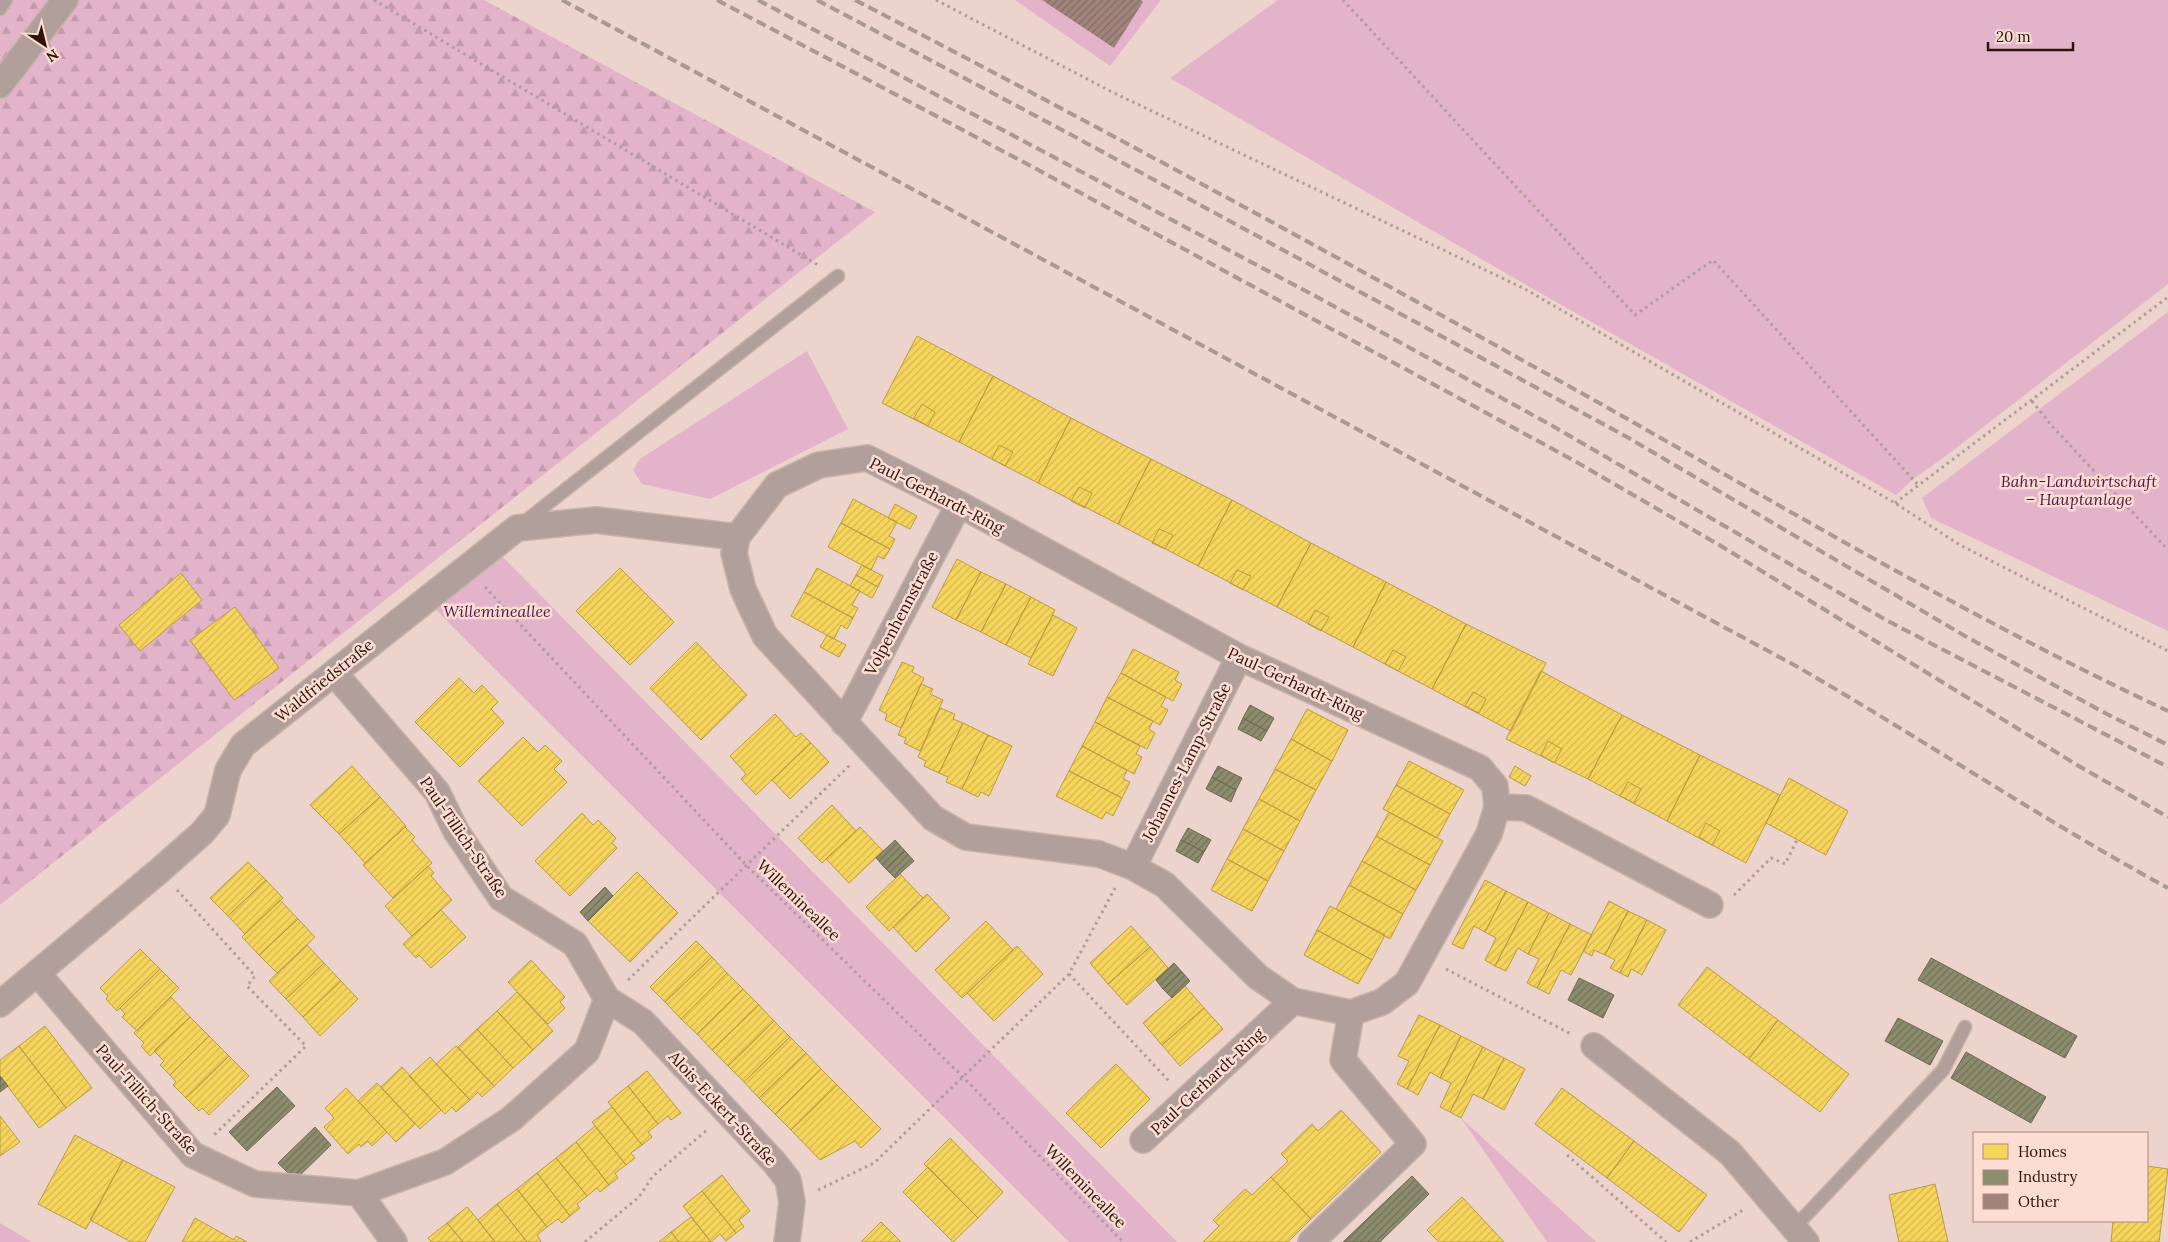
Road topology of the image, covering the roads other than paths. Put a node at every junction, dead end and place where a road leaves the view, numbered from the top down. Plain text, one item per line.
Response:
1 (6, 0) edge
2 (65, 0) edge
3 (0, 9) edge
4 (0, 85) edge
5 (838, 276) road end
6 (959, 504) junction
7 (517, 528) junction
8 (737, 536) junction
9 (1240, 657) junction
10 (334, 673) junction
11 (844, 723) junction
12 (1497, 807) junction
13 (1133, 866) junction
14 (1710, 905) road end
15 (38, 974) junction
16 (607, 999) junction
17 (1293, 1001) junction
18 (0, 1004) edge
19 (1351, 1013) junction
20 (1965, 1028) dead end
21 (1594, 1046) road end
22 (1143, 1140) dead end
23 (359, 1193) junction
24 (1800, 1235) edge
25 (394, 1242) edge
26 (787, 1242) edge
27 (1311, 1242) edge

1 - 3 lane
2 - 4 street
5 - 7 lane
6 - 8 street, Paul-Gerhardt-Ring
6 - 9 street, Paul-Gerhardt-Ring
6 - 11 street, Volpenhennstraße
7 - 8 street
7 - 10 street, Waldfriedstraße
8 - 11 street
9 - 12 street, Paul-Gerhardt-Ring
9 - 13 street, Johannes-Lamp-Straße
10 - 15 street, Waldfriedstraße
10 - 16 street, Paul-Tillich-Straße
11 - 13 street
12 - 14 street
12 - 19 street, Paul-Gerhardt-Ring
13 - 17 street
15 - 18 street, Waldfriedstraße
15 - 23 street, Paul-Tillich-Straße
16 - 23 street, Paul-Tillich-Straße
16 - 26 street, Alois-Eckert-Straße
17 - 19 street
17 - 22 street, Paul-Gerhardt-Ring
19 - 27 street
20 - 24 lane
21 - 24 street
23 - 25 street

